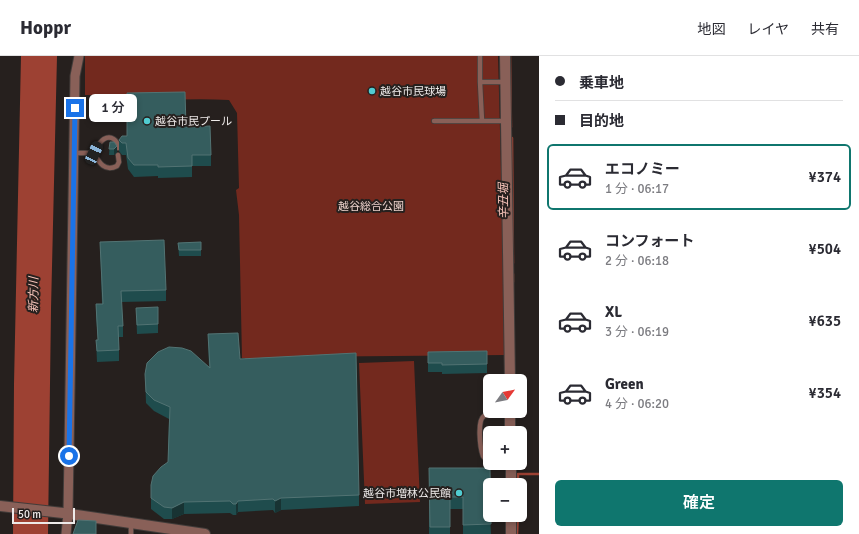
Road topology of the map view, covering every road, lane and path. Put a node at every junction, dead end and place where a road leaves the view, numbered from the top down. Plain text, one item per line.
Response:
1 (79, 56) edge
2 (480, 56) edge
3 (505, 56) edge
4 (480, 82) junction
5 (505, 82) junction
6 (434, 121) dead end
7 (482, 121) junction
8 (506, 121) junction
9 (118, 148) edge
10 (74, 153) junction
11 (94, 153) junction
12 (118, 155) dead end
13 (510, 374) edge
14 (483, 417) edge
15 (483, 457) edge
16 (0, 506) edge
17 (66, 513) junction
18 (511, 522) edge
19 (131, 523) junction
20 (66, 534) edge
21 (131, 534) edge
22 (205, 534) edge
23 (511, 534) edge

1 - 10 street
2 - 4 lane
3 - 5 street
4 - 5 lane
4 - 7 lane
5 - 8 street
6 - 7 lane
7 - 8 lane
8 - 13 street
9 - 11 lane
10 - 11 lane
10 - 17 street
11 - 12 lane
14 - 15 lane
16 - 17 street
17 - 19 street
17 - 20 street
18 - 23 street
19 - 21 lane
19 - 22 street

